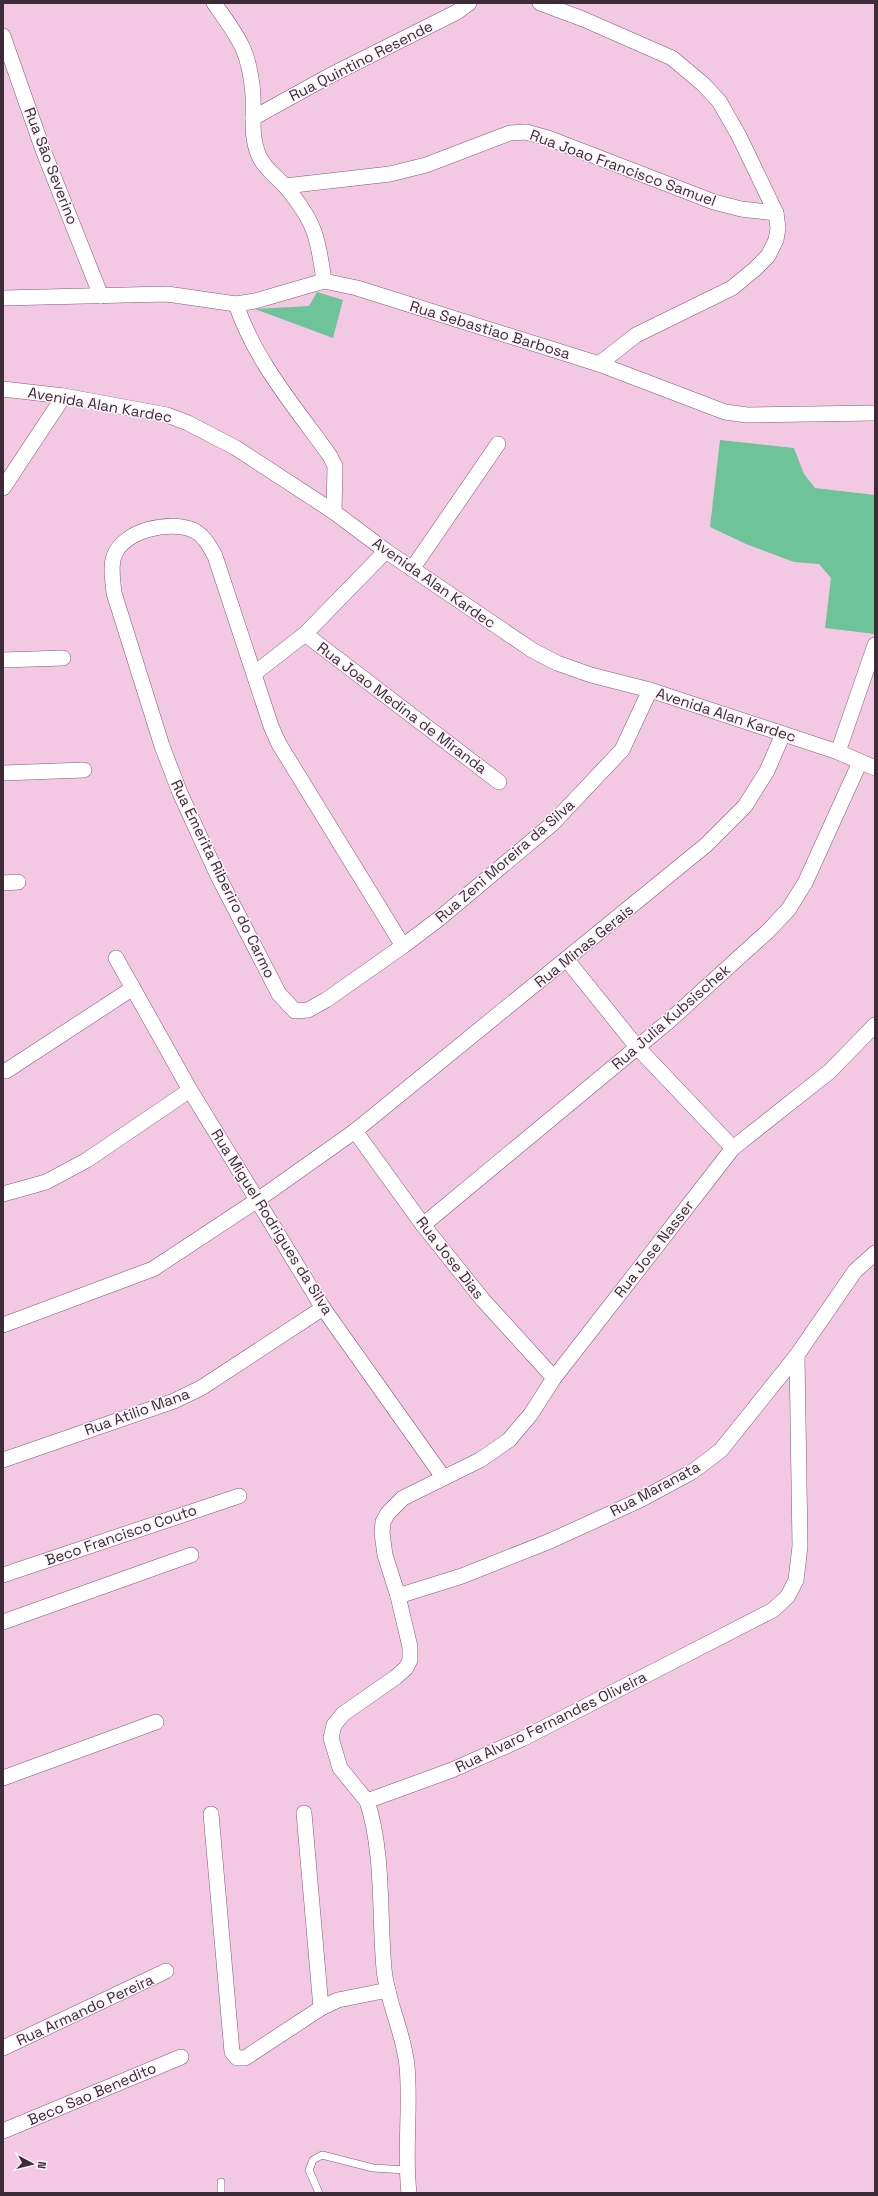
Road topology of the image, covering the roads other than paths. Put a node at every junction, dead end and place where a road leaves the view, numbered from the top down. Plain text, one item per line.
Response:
1 (214, 3) edge
2 (469, 3) edge
3 (540, 3) edge
4 (3, 36) edge
5 (252, 118) junction
6 (285, 186) junction
7 (777, 221) junction
8 (324, 281) junction
9 (101, 296) junction
10 (3, 298) edge
11 (236, 304) junction
12 (599, 364) junction
13 (3, 388) edge
14 (64, 396) junction
15 (875, 413) edge
16 (498, 444) dead end
17 (3, 488) edge
18 (334, 512) junction
19 (386, 551) junction
20 (412, 569) junction
21 (305, 634) junction
22 (875, 645) edge
23 (63, 658) dead end
24 (3, 660) edge
25 (254, 673) junction
26 (650, 690) junction
27 (783, 734) junction
28 (838, 752) junction
29 (860, 762) junction
30 (875, 768) edge
31 (84, 770) dead end
32 (3, 773) edge
33 (499, 782) dead end
34 (403, 946) junction
35 (116, 958) dead end
36 (567, 960) junction
37 (133, 988) junction
38 (326, 1000) joint
39 (875, 1025) edge
40 (637, 1047) junction
41 (6, 1071) dead end
42 (190, 1090) junction
43 (355, 1131) junction
44 (733, 1148) junction
45 (3, 1194) edge
46 (259, 1199) junction
47 (424, 1225) junction
48 (875, 1253) edge
49 (323, 1308) junction
50 (3, 1324) edge
51 (796, 1355) junction
52 (554, 1378) junction
53 (3, 1460) edge
54 (443, 1477) junction
55 (239, 1496) dead end
56 (191, 1555) dead end
57 (3, 1575) edge
58 (398, 1596) junction
59 (3, 1622) edge
60 (156, 1722) dead end
61 (3, 1778) edge
62 (367, 1801) junction
63 (304, 1813) dead end
64 (211, 1814) dead end
65 (166, 1972) dead end
66 (388, 1990) junction
67 (321, 2008) junction
68 (3, 2048) edge
69 (181, 2057) dead end
70 (3, 2131) edge
71 (406, 2170) junction
72 (221, 2182) dead end
73 (221, 2193) edge
74 (319, 2193) edge
75 (409, 2193) edge

1 - 5 street
2 - 5 street, Rua Quintino Resende
3 - 7 street
4 - 9 street, Rua São Severino
5 - 6 street
6 - 7 street, Rua Joao Francisco Samuel
6 - 8 street
7 - 12 street
8 - 11 street, Rua Sebastiao Barbosa
8 - 12 street, Rua Sebastiao Barbosa
9 - 10 street, Rua Sebastiao Barbosa
9 - 11 street, Rua Sebastiao Barbosa
11 - 18 street
12 - 15 street, Rua Sebastiao Barbosa
13 - 14 street, Avenida Alan Kardec
14 - 17 street
14 - 18 street, Avenida Alan Kardec
16 - 20 street
18 - 19 street, Avenida Alan Kardec
19 - 20 street, Avenida Alan Kardec
19 - 21 street
20 - 26 street, Avenida Alan Kardec
21 - 25 street
21 - 33 street, Rua Joao Medina de Miranda
22 - 28 street
23 - 24 street
25 - 34 street, Rua Emerita Riberiro do Carmo
25 - 38 street, Rua Emerita Riberiro do Carmo
26 - 27 street, Avenida Alan Kardec
26 - 34 street, Rua Zeni Moreira da Silva
27 - 28 street, Avenida Alan Kardec
27 - 36 street, Rua Minas Gerais
28 - 29 street, Avenida Alan Kardec
29 - 30 street, Avenida Alan Kardec
29 - 40 street, Rua Julia Kubsischek
31 - 32 street
34 - 38 street, Rua Zeni Moreira da Silva
35 - 37 street, Rua Miguel Rodrigues da Silva
36 - 40 street
36 - 43 street, Rua Minas Gerais
37 - 41 street
37 - 42 street, Rua Miguel Rodrigues da Silva
39 - 44 street, Rua Jose Nasser
40 - 44 street
40 - 47 street, Rua Julia Kubsischek
42 - 45 street
42 - 46 street, Rua Miguel Rodrigues da Silva
43 - 46 street, Rua Minas Gerais
43 - 47 street, Rua Jose Dias
44 - 52 street, Rua Jose Nasser
46 - 49 street, Rua Miguel Rodrigues da Silva
46 - 50 street, Rua Minas Gerais
47 - 52 street, Rua Jose Dias
48 - 51 street, Rua Maranata
49 - 53 street, Rua Atilio Mana
49 - 54 street, Rua Miguel Rodrigues da Silva
51 - 58 street, Rua Maranata
51 - 62 street, Rua Alvaro Fernandes Oliveira
52 - 54 street, Rua Jose Nasser
54 - 58 street
55 - 57 street, Beco Francisco Couto
56 - 59 street
58 - 62 street
60 - 61 street
62 - 66 street
63 - 67 street
64 - 67 street
65 - 68 street, Rua Armando Pereira
66 - 67 street
66 - 71 street
69 - 70 street, Beco Sao Benedito
71 - 74 lane
71 - 75 street
72 - 73 lane

